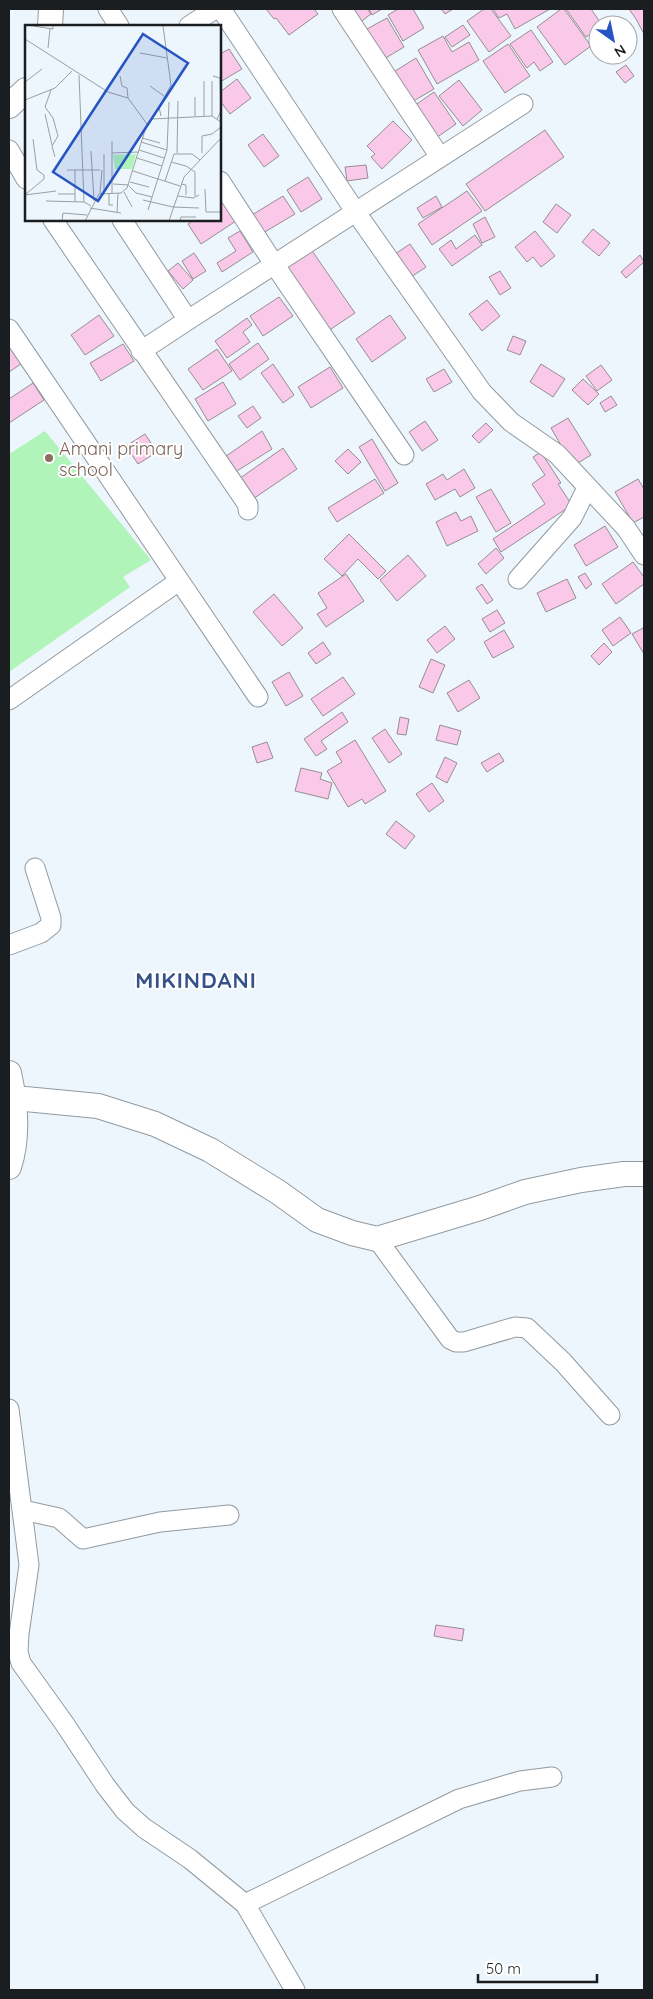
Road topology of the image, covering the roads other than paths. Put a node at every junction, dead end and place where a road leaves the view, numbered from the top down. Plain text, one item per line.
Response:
1 (51, 9) edge
2 (108, 9) edge
3 (215, 9) edge
4 (222, 9) edge
5 (342, 9) edge
6 (50, 25) edge
7 (118, 25) edge
8 (191, 25) edge
9 (25, 91) edge
10 (523, 104) dead end
11 (9, 106) edge
12 (9, 150) edge
13 (440, 157) junction
14 (25, 177) edge
15 (221, 183) edge
16 (355, 212) junction
17 (54, 221) edge
18 (123, 221) edge
19 (274, 264) junction
20 (188, 320) junction
21 (9, 329) edge
22 (141, 351) junction
23 (404, 455) dead end
24 (588, 488) junction
25 (248, 510) dead end
26 (644, 556) edge
27 (518, 579) dead end
28 (179, 581) junction
29 (258, 697) dead end
30 (9, 700) edge
31 (35, 868) dead end
32 (9, 944) edge
33 (9, 1073) edge
34 (15, 1098) junction
35 (9, 1167) edge
36 (644, 1174) edge
37 (377, 1239) junction
38 (9, 1410) edge
39 (610, 1415) dead end
40 (23, 1510) junction
41 (229, 1515) dead end
42 (552, 1777) dead end
43 (246, 1904) junction
44 (296, 1990) edge

1 - 6 street
2 - 7 street
3 - 8 street
4 - 16 street
5 - 13 street
9 - 11 street
10 - 13 street
12 - 14 street
13 - 16 street
15 - 19 street
16 - 19 street
16 - 24 street
17 - 22 street
18 - 20 street
19 - 20 street
19 - 23 street
20 - 22 street
21 - 28 street
22 - 25 street
24 - 26 street
24 - 27 street
28 - 29 street
28 - 30 street
31 - 32 street
33 - 34 street
34 - 35 street
34 - 37 street
36 - 37 street
37 - 39 street
38 - 40 street
40 - 41 street
40 - 43 street
42 - 43 street
43 - 44 street

